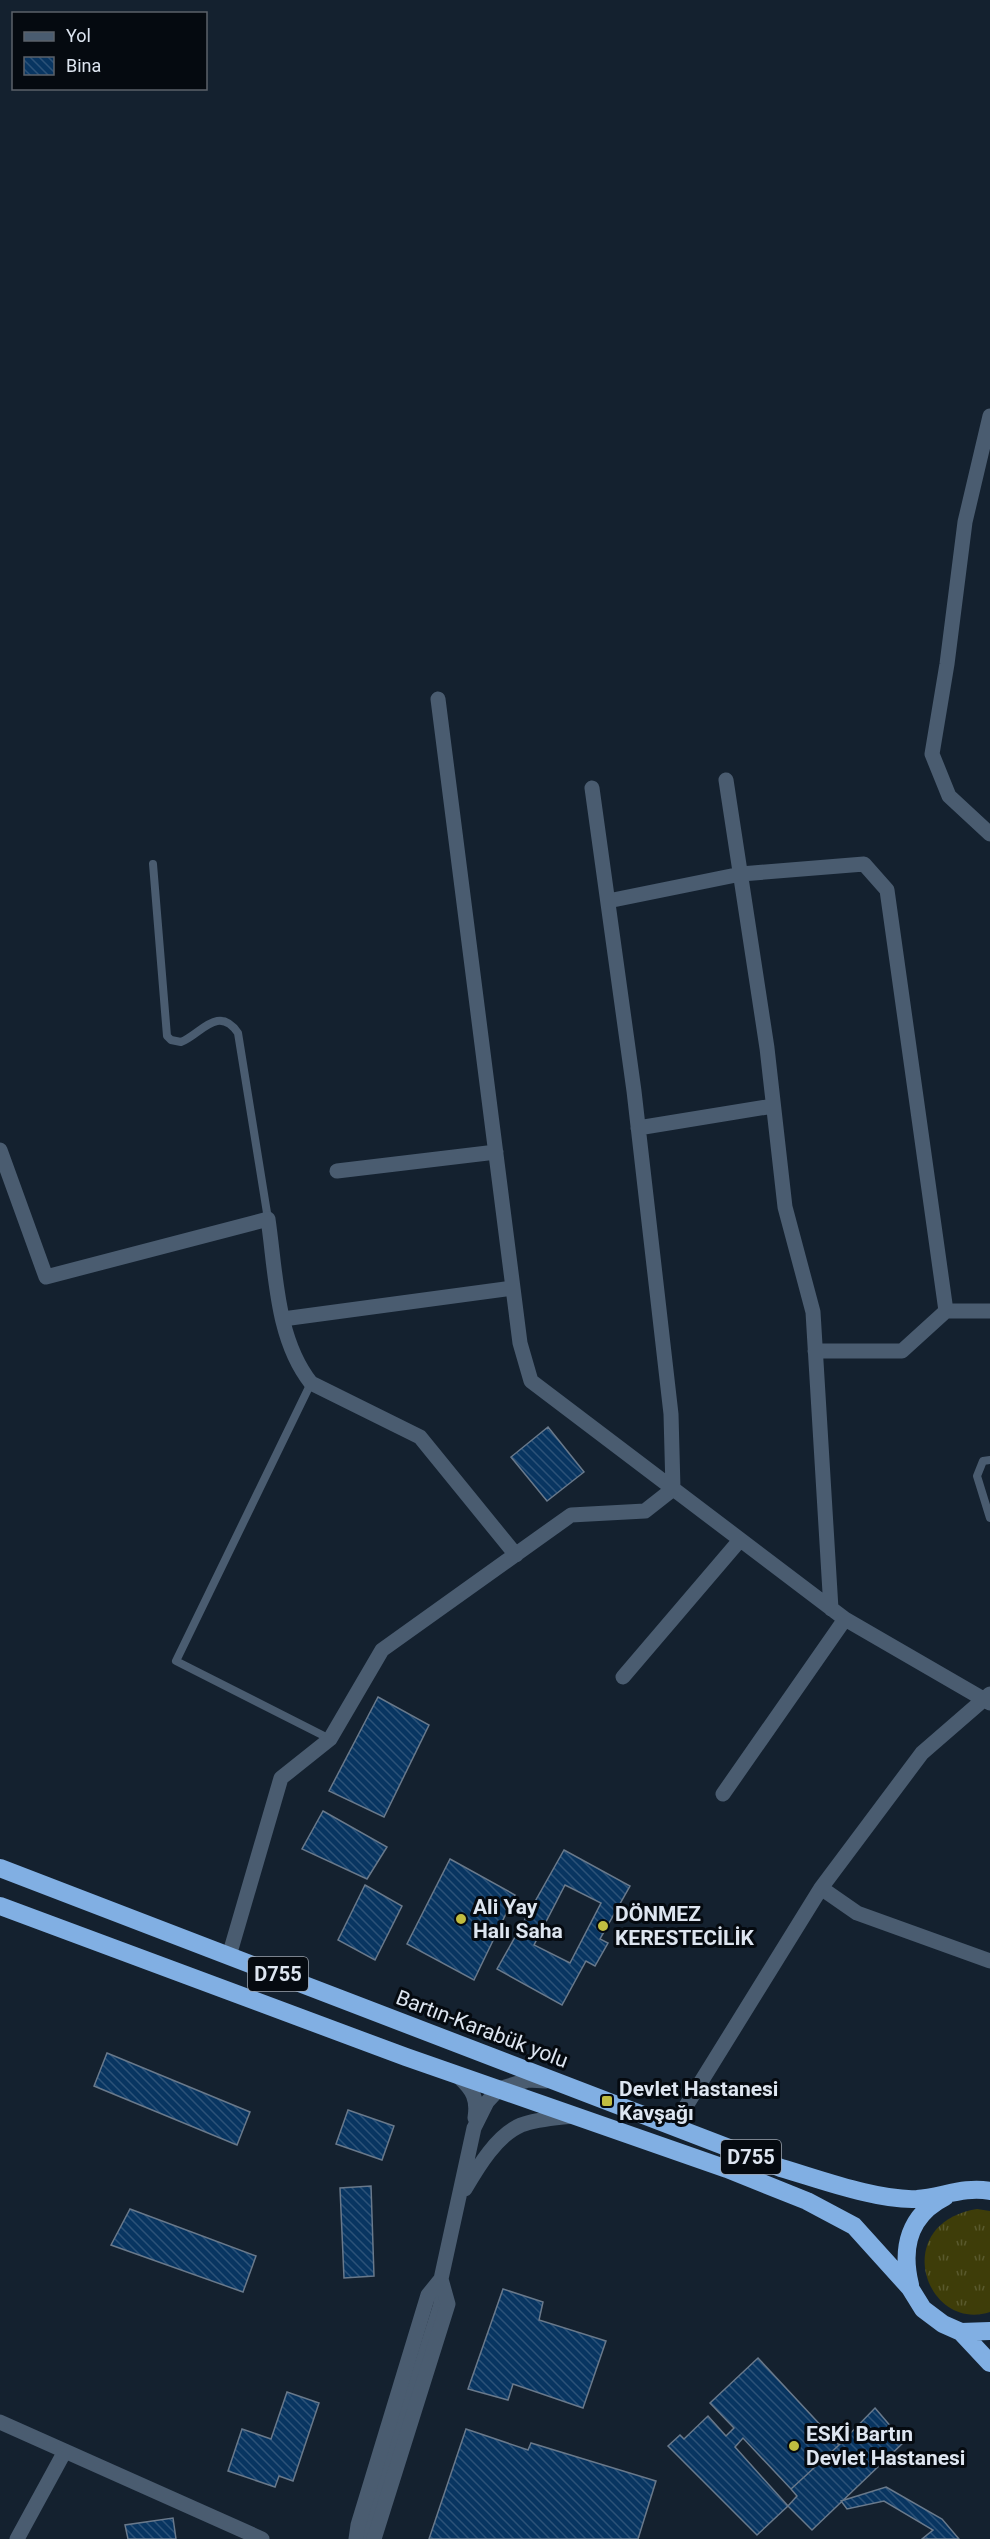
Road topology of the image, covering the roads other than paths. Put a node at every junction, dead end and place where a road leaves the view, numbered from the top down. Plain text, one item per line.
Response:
1 (990, 416) edge
2 (438, 699) dead end
3 (726, 780) dead end
4 (592, 789) dead end
5 (990, 834) edge
6 (153, 864) dead end
7 (741, 874) junction
8 (608, 902) junction
9 (773, 1106) junction
10 (638, 1128) junction
11 (0, 1150) edge
12 (496, 1152) junction
13 (337, 1171) dead end
14 (268, 1219) junction
15 (513, 1288) junction
16 (946, 1311) junction
17 (990, 1311) edge
18 (283, 1319) junction
19 (815, 1351) junction
20 (311, 1383) junction
21 (990, 1460) edge
22 (673, 1488) junction
23 (990, 1518) edge
24 (740, 1540) junction
25 (516, 1555) junction
26 (831, 1609) junction
27 (845, 1619) junction
28 (624, 1677) dead end
29 (988, 1699) edge
30 (330, 1739) junction
31 (723, 1794) dead end
32 (0, 1868) edge
33 (821, 1888) junction
34 (0, 1906) edge
35 (229, 1956) junction
36 (990, 1961) edge
37 (457, 2075) junction
38 (555, 2081) junction
39 (499, 2089) junction
40 (575, 2116) junction
41 (673, 2127) junction
42 (474, 2128) junction
43 (988, 2189) edge
44 (955, 2192) junction
45 (459, 2199) junction
46 (441, 2279) junction
47 (910, 2288) junction
48 (990, 2331) edge
49 (962, 2332) junction
50 (990, 2363) edge
51 (0, 2422) edge
52 (64, 2451) junction
53 (17, 2539) edge
54 (262, 2539) edge
55 (356, 2539) edge
56 (366, 2539) edge
57 (374, 2539) edge

1 - 5 street
2 - 12 street
3 - 7 street
4 - 8 street
6 - 14 lane
7 - 8 street
7 - 9 street
7 - 16 street
8 - 10 street
9 - 10 street
9 - 19 street
10 - 22 street
11 - 14 street
12 - 13 street
12 - 15 street
14 - 18 street
15 - 18 street
15 - 22 street
16 - 17 street
16 - 19 street
18 - 20 street
19 - 26 street
20 - 25 street
20 - 30 lane
21 - 23 lane
22 - 24 street
22 - 25 street
24 - 26 street
24 - 28 street
25 - 30 street
26 - 27 street
27 - 29 street
27 - 31 street
29 - 33 street
30 - 35 street
32 - 35 highway, Bartın-Karabük yolu / D755
33 - 36 street
33 - 41 street
34 - 37 highway, Bartın-Karabük yolu / D755
35 - 38 highway, Bartın-Karabük yolu / D755
37 - 39 highway, Bartın-Karabük yolu / D755
37 - 42 street
38 - 39 street
38 - 41 highway, Bartın-Karabük yolu / D755
39 - 40 highway, Bartın-Karabük yolu / D755
39 - 42 street
40 - 45 street
40 - 47 highway, Bartın-Karabük yolu / D755
41 - 44 highway, Bartın-Karabük yolu / D755
42 - 45 street
43 - 44 highway, Bartın-Karabük yolu
44 - 47 highway, Bartın-Karabük yolu
45 - 46 street
46 - 55 street
46 - 56 lane
46 - 57 street
47 - 49 highway, Bartın-Karabük yolu
48 - 49 highway, Bartın-Karabük yolu
49 - 50 highway
51 - 52 street
52 - 53 street
52 - 54 street

